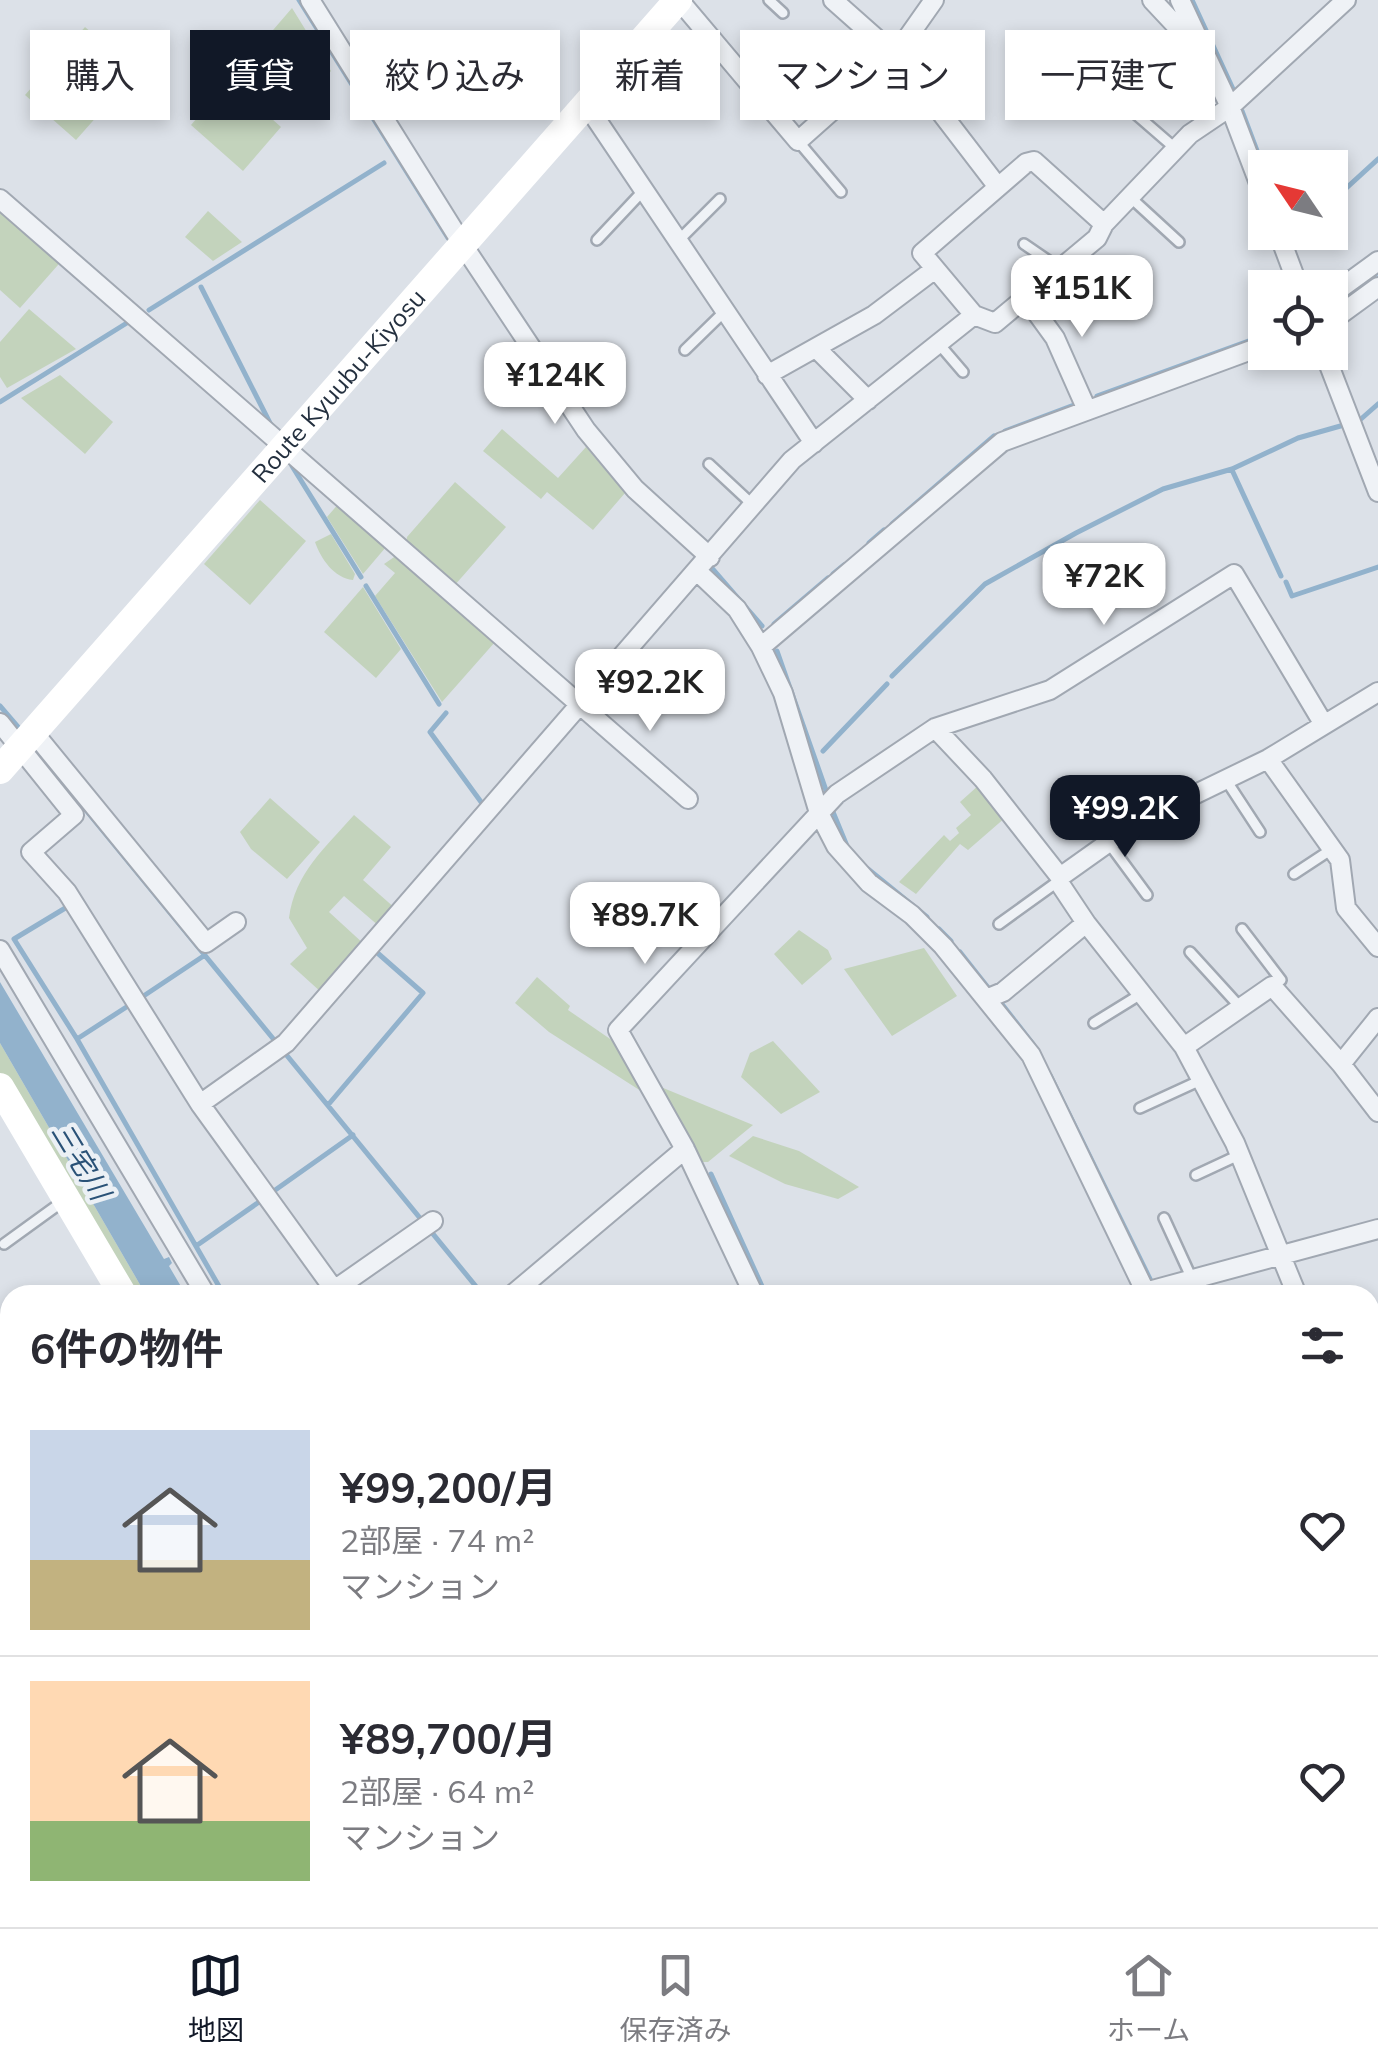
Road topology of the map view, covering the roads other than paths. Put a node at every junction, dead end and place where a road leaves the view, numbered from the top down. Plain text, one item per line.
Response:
1 (310, 0) edge
2 (678, 0) edge
3 (769, 0) edge
4 (832, 0) edge
5 (1152, 0) edge
6 (1180, 0) edge
7 (1346, 0) edge
8 (925, 3) edge
9 (783, 13) dead end
10 (651, 30) edge
11 (868, 30) edge
12 (910, 30) edge
13 (1181, 30) edge
14 (1194, 30) edge
15 (1215, 74) edge
16 (1230, 107) junction
17 (580, 111) edge
18 (597, 120) edge
19 (822, 120) edge
20 (946, 120) edge
21 (1143, 120) edge
22 (798, 141) junction
23 (1176, 149) junction
24 (1248, 155) edge
25 (998, 188) junction
26 (644, 190) junction
27 (841, 192) dead end
28 (1130, 197) junction
29 (0, 199) edge
30 (720, 200) dead end
31 (1104, 224) junction
32 (597, 240) dead end
33 (678, 241) junction
34 (1179, 242) dead end
35 (1024, 244) dead end
36 (463, 245) junction
37 (1378, 260) edge
38 (935, 268) junction
39 (1062, 270) junction
40 (1348, 282) edge
41 (1378, 286) edge
42 (1026, 298) junction
43 (1348, 308) edge
44 (725, 311) junction
45 (974, 315) junction
46 (939, 343) junction
47 (816, 348) junction
48 (685, 350) dead end
49 (1248, 351) edge
50 (1331, 370) edge
51 (964, 372) dead end
52 (767, 376) junction
53 (868, 400) junction
54 (1087, 410) junction
55 (814, 444) junction
56 (286, 447) junction
57 (709, 464) dead end
58 (1378, 492) edge
59 (754, 505) junction
60 (704, 564) junction
61 (762, 648) junction
62 (1378, 692) edge
63 (581, 705) junction
64 (1323, 722) junction
65 (0, 723) edge
66 (935, 728) junction
67 (28, 742) junction
68 (1268, 759) junction
69 (0, 770) edge
70 (1226, 780) junction
71 (688, 799) dead end
72 (819, 813) junction
73 (1260, 832) dead end
74 (1108, 842) junction
75 (1332, 848) junction
76 (1294, 874) dead end
77 (1060, 878) junction
78 (1147, 895) dead end
79 (236, 922) dead end
80 (999, 924) dead end
81 (1086, 924) junction
82 (1242, 929) dead end
83 (1378, 946) edge
84 (0, 950) edge
85 (1190, 952) dead end
86 (1272, 986) junction
87 (1141, 994) junction
88 (986, 999) junction
89 (1240, 1008) junction
90 (1378, 1018) edge
91 (1094, 1023) dead end
92 (1184, 1047) junction
93 (1341, 1064) junction
94 (1202, 1079) junction
95 (0, 1087) edge
96 (200, 1104) junction
97 (1140, 1108) dead end
98 (1378, 1112) edge
99 (685, 1149) junction
100 (1240, 1154) junction
101 (1196, 1175) dead end
102 (66, 1199) junction
103 (1164, 1218) dead end
104 (427, 1226) dead end
105 (1378, 1230) edge
106 (4, 1244) dead end
107 (1282, 1256) junction
108 (1192, 1279) junction
109 (117, 1285) edge
110 (200, 1285) edge
111 (327, 1285) edge
112 (344, 1285) edge
113 (524, 1285) edge
114 (749, 1285) edge
115 (1142, 1285) edge
116 (1172, 1285) edge
117 (1293, 1285) edge

1 - 36 street
2 - 10 main road, Route Kyuubu-Kiyosu
2 - 22 street
3 - 9 lane
4 - 11 street
5 - 13 street
6 - 14 street
7 - 16 street
8 - 12 street
15 - 16 street
16 - 23 street
16 - 24 street
17 - 36 main road, Route Kyuubu-Kiyosu
18 - 26 street
19 - 22 street
20 - 25 street
21 - 23 lane
22 - 27 lane
23 - 28 street
25 - 31 street
25 - 38 street
26 - 32 lane
26 - 33 street
28 - 31 street
28 - 34 lane
29 - 56 street
30 - 33 lane
31 - 39 street
33 - 44 street
35 - 39 lane
36 - 56 main road, Route Kyuubu-Kiyosu
36 - 60 street
37 - 40 street
38 - 45 street
38 - 47 street
39 - 42 street
41 - 43 street
42 - 45 street
42 - 54 street
44 - 48 lane
44 - 52 street
45 - 46 street
46 - 51 lane
46 - 53 street
47 - 52 street
47 - 53 street
49 - 54 street
50 - 58 street
52 - 55 street
53 - 55 street
54 - 61 street
55 - 59 street
56 - 63 street
56 - 67 main road, Route Kyuubu-Kiyosu
57 - 59 lane
59 - 60 street
60 - 61 street
60 - 63 street
61 - 72 street
62 - 64 street
63 - 71 street
63 - 96 street
64 - 66 street
64 - 68 street
65 - 67 street
66 - 72 street
66 - 77 street
67 - 69 main road, Route Kyuubu-Kiyosu
67 - 79 street
67 - 96 street
68 - 70 street
68 - 75 street
70 - 73 lane
70 - 74 street
72 - 88 street
72 - 99 street
74 - 77 street
74 - 78 lane
75 - 76 lane
75 - 83 street
77 - 80 lane
77 - 81 street
81 - 87 street
81 - 88 street
82 - 86 lane
84 - 110 street
85 - 89 lane
86 - 89 street
86 - 93 street
87 - 91 lane
87 - 92 street
88 - 115 street
89 - 92 street
90 - 93 street
92 - 94 street
93 - 98 street
94 - 97 lane
94 - 100 street
95 - 102 main road
96 - 111 street
99 - 113 street
99 - 114 street
100 - 101 lane
100 - 107 street
102 - 106 lane
102 - 109 main road
103 - 108 lane
104 - 112 street
105 - 107 street
107 - 108 street
107 - 117 street
108 - 116 street

